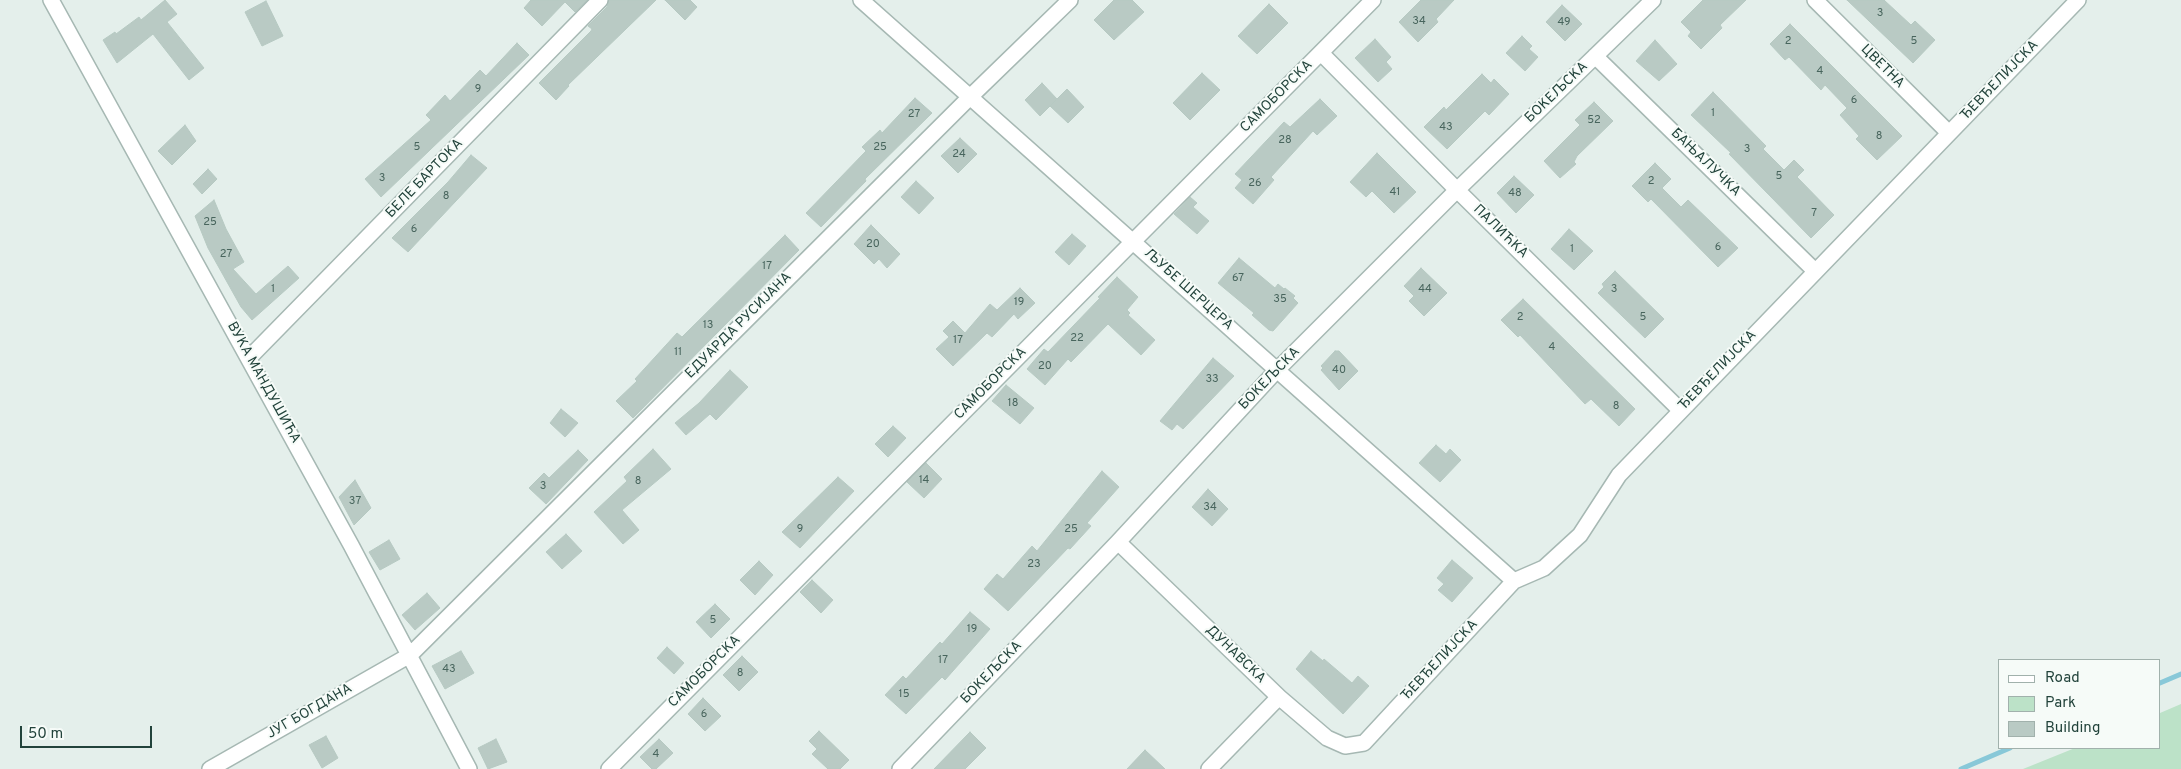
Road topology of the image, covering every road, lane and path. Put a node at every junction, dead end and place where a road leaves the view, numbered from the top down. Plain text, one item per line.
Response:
1 (51, 0) edge
2 (600, 0) edge
3 (860, 0) edge
4 (1070, 0) edge
5 (1373, 0) edge
6 (1653, 0) edge
7 (1815, 0) edge
8 (2078, 0) edge
9 (1321, 53) junction
10 (1595, 56) junction
11 (968, 98) junction
12 (1949, 133) junction
13 (1457, 190) junction
14 (1133, 241) junction
15 (1815, 271) junction
16 (249, 358) junction
17 (1277, 370) junction
18 (1680, 410) junction
19 (1118, 542) junction
20 (1514, 581) junction
21 (410, 655) junction
22 (1280, 697) junction
23 (1364, 743) joint
24 (210, 769) edge
25 (470, 769) edge
26 (609, 769) edge
27 (900, 769) edge
28 (1209, 769) edge

1 - 16 street, ВУКА МАНДУШИЋА
2 - 16 street, БЕЛЕ БАРТОКА
3 - 11 street, ЉУБЕ ШЕРЦЕРА
4 - 11 street, ЕДУАРДА РУСИЈАНА
5 - 9 street, САМОБОРСКА
6 - 10 street, БОКЕЉСКА
7 - 12 street, ЦВЕТНА
8 - 12 street, ЂЕВЂЕЛИЈСКА
9 - 13 street, ПАЛИЋКА
9 - 14 street, САМОБОРСКА
10 - 13 street, БОКЕЉСКА
10 - 15 street, БАЊАЛУЧКА
11 - 14 street, ЉУБЕ ШЕРЦЕРА
11 - 21 street, ЕДУАРДА РУСИЈАНА
12 - 15 street, ЂЕВЂЕЛИЈСКА
13 - 17 street, БОКЕЉСКА
13 - 18 street, ПАЛИЋКА
14 - 17 street, ЉУБЕ ШЕРЦЕРА
14 - 26 street, САМОБОРСКА
15 - 18 street, ЂЕВЂЕЛИЈСКА
16 - 21 street, ВУКА МАНДУШИЋА
17 - 19 street, БОКЕЉСКА
17 - 20 street, ЉУБЕ ШЕРЦЕРА
18 - 20 street, ЂЕВЂЕЛИЈСКА
19 - 22 street, ДУНАВСКА
19 - 27 street, БОКЕЉСКА
20 - 23 street, ЂЕВЂЕЛИЈСКА
21 - 24 street, ЈУГ БОГДАНА
21 - 25 street, ВУКА МАНДУШИЋА
22 - 23 street, ДУНАВСКА
22 - 28 street

